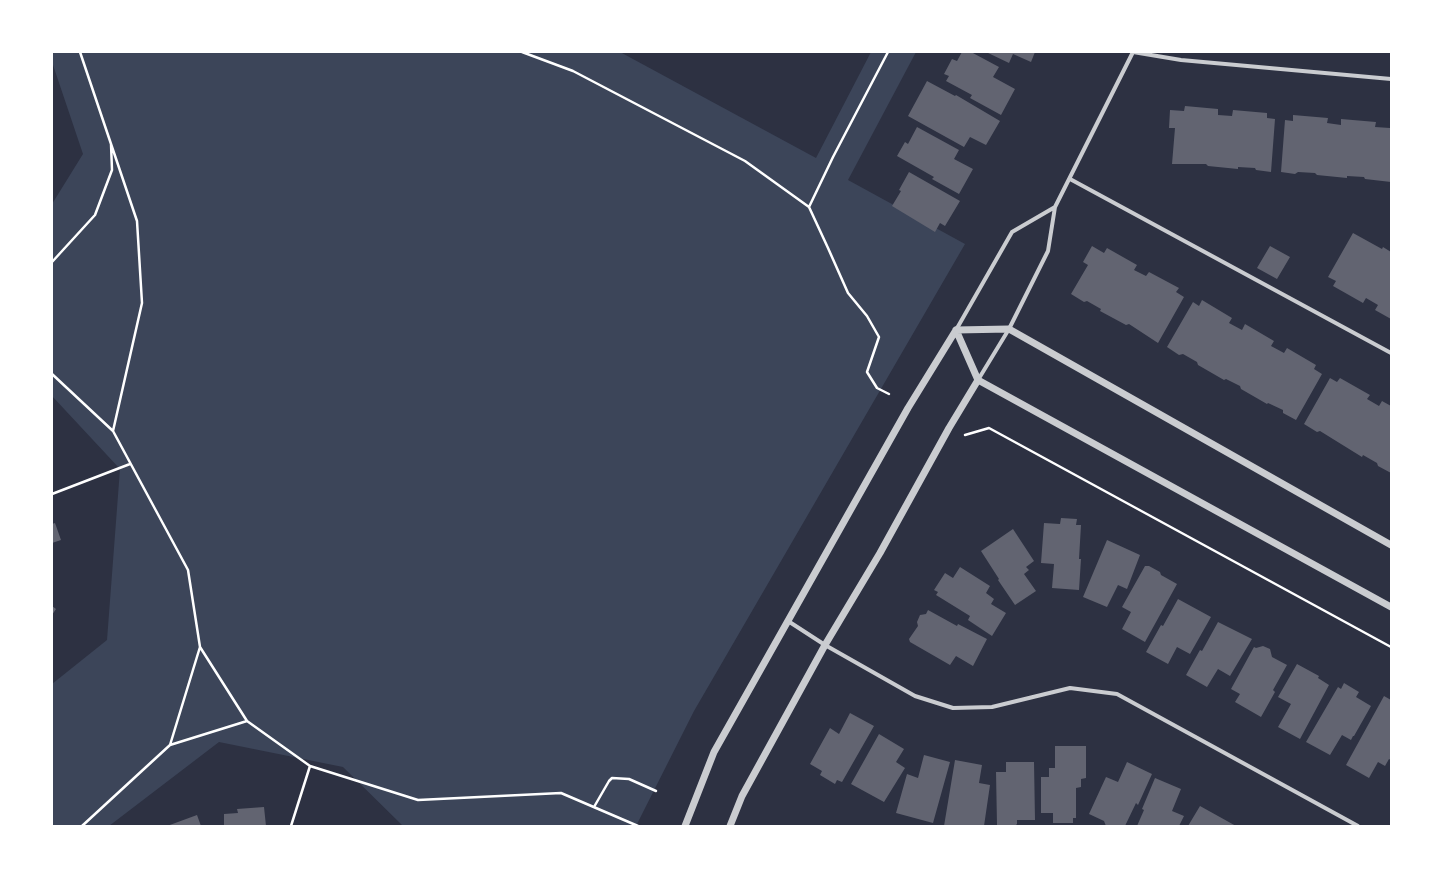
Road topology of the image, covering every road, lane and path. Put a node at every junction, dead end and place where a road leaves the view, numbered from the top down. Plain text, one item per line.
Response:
1 (80, 52) edge
2 (522, 52) edge
3 (888, 52) edge
4 (1133, 52) edge
5 (1391, 79) edge
6 (110, 139) junction
7 (1070, 179) junction
8 (808, 207) junction
9 (1055, 207) junction
10 (52, 262) edge
11 (1009, 329) junction
12 (956, 330) junction
13 (1391, 353) edge
14 (52, 374) edge
15 (978, 380) junction
16 (889, 394) dead end
17 (113, 431) junction
18 (962, 436) dead end
19 (130, 464) junction
20 (52, 494) edge
21 (1391, 545) edge
22 (1391, 607) edge
23 (788, 621) junction
24 (825, 645) junction
25 (200, 647) junction
26 (1391, 647) edge
27 (247, 721) junction
28 (170, 746) junction
29 (310, 766) junction
30 (656, 791) dead end
31 (594, 807) junction
32 (82, 826) edge
33 (291, 826) edge
34 (638, 826) edge
35 (685, 826) edge
36 (730, 826) edge
37 (1358, 826) edge

1 - 6 path
2 - 8 path
3 - 8 path
4 - 5 street
4 - 7 street
6 - 10 path
6 - 17 path
7 - 9 street
7 - 13 street
8 - 16 path
9 - 11 street
9 - 12 street
11 - 12 street
11 - 15 street
11 - 21 street
12 - 15 street
12 - 23 street
14 - 17 path
15 - 22 street
15 - 24 street
17 - 19 path
18 - 26 path
19 - 20 path
19 - 25 path
23 - 24 street
23 - 35 street
24 - 36 street
24 - 37 street
25 - 27 path
25 - 28 path
27 - 28 path
27 - 29 path
28 - 32 path
29 - 31 path
29 - 33 path
30 - 31 path
31 - 34 path

